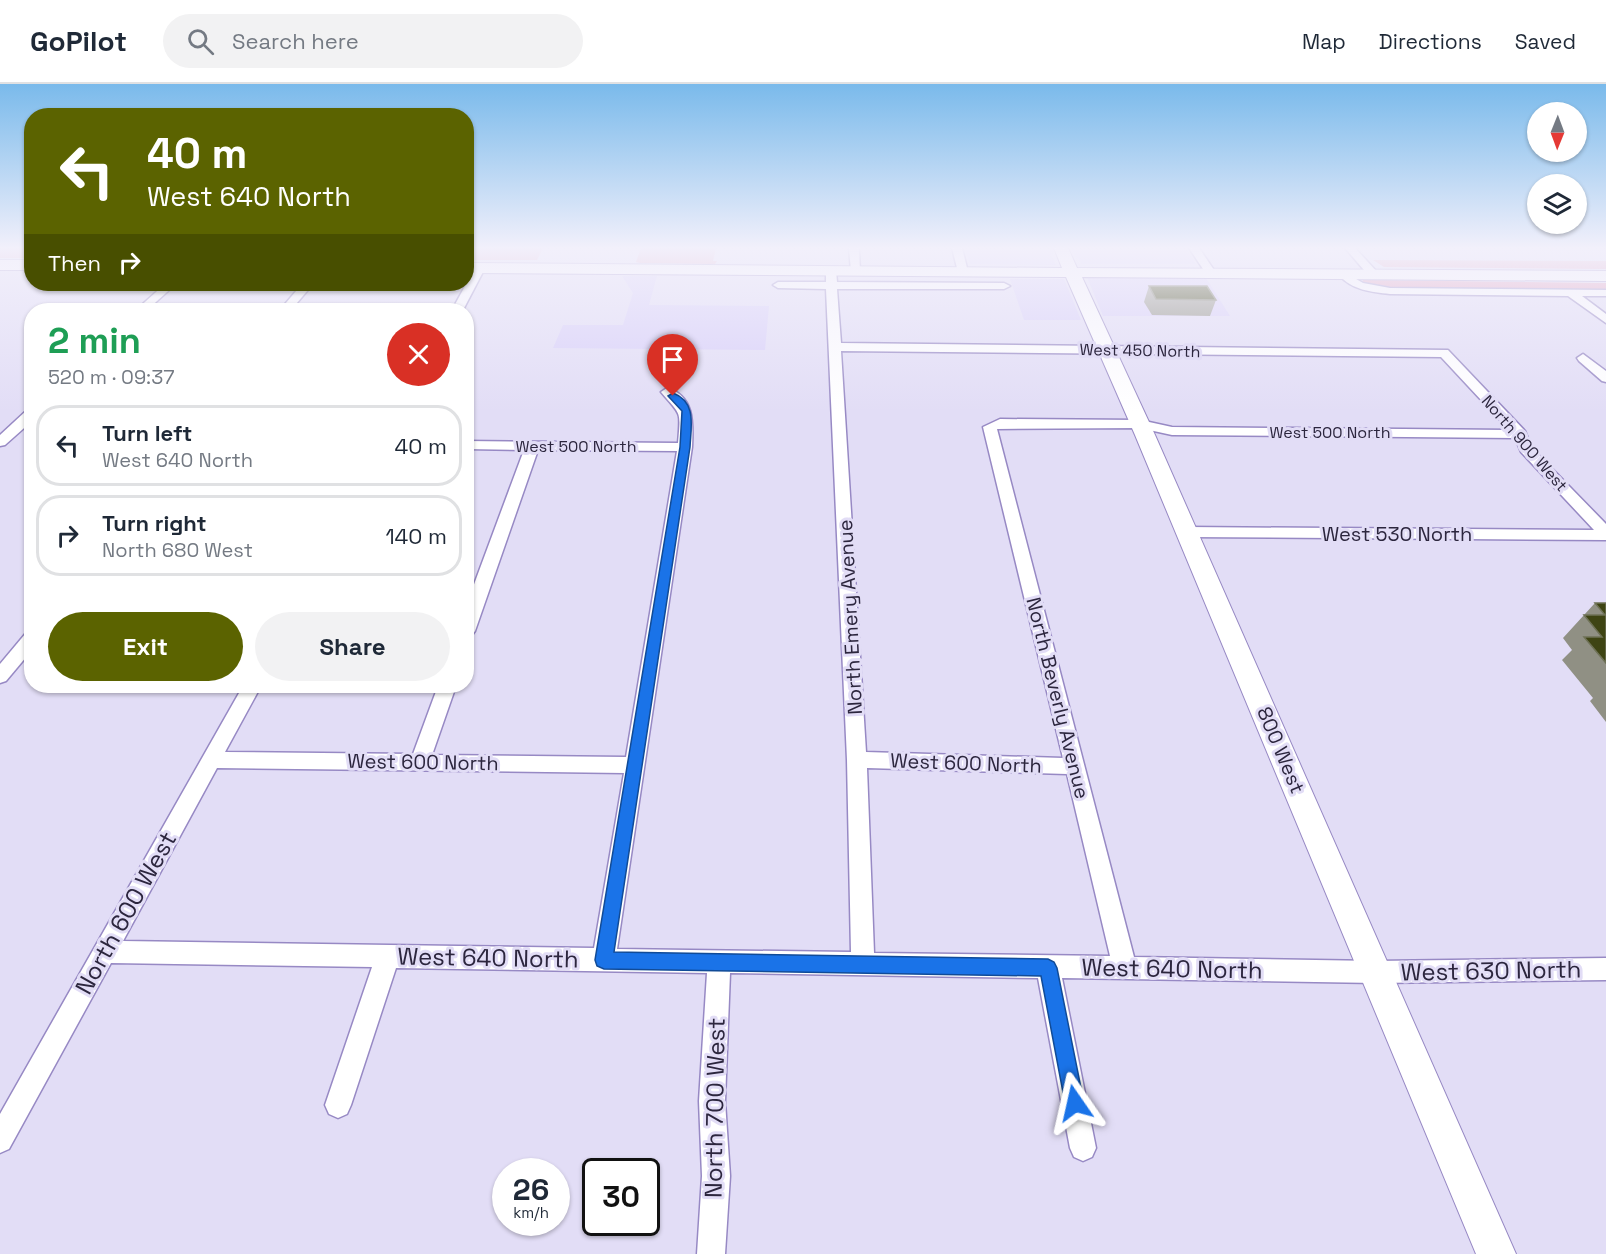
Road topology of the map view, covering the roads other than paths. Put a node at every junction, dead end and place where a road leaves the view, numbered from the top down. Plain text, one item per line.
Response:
1 (834, 303) edge
2 (1087, 303) edge
3 (1583, 303) edge
4 (1606, 320) edge
5 (837, 347) junction
6 (1107, 349) junction
7 (1444, 353) joint
8 (1606, 357) edge
9 (1606, 378) edge
10 (667, 392) dead end
11 (24, 420) edge
12 (1140, 424) junction
13 (990, 427) joint
14 (1520, 434) junction
15 (1, 441) edge
16 (474, 445) edge
17 (532, 446) junction
18 (685, 447) junction
19 (1187, 532) junction
20 (1606, 534) edge
21 (474, 609) edge
22 (24, 647) edge
23 (0, 676) edge
24 (248, 693) edge
25 (445, 693) edge
26 (212, 760) junction
27 (857, 760) junction
28 (420, 762) junction
29 (634, 765) junction
30 (1075, 766) junction
31 (104, 952) junction
32 (388, 956) junction
33 (604, 960) junction
34 (719, 961) junction
35 (863, 964) junction
36 (1048, 968) junction
37 (1125, 969) junction
38 (1606, 969) edge
39 (1376, 972) junction
40 (338, 1105) dead end
41 (0, 1140) edge
42 (1083, 1148) dead end
43 (711, 1254) edge
44 (1496, 1254) edge

1 - 5 street, North Emery Avenue
2 - 6 main road, 800 West
3 - 4 street
5 - 6 street, West 450 North
5 - 27 street, North Emery Avenue
6 - 7 street, West 450 North
6 - 12 main road, 800 West
7 - 14 street, North 900 West
8 - 9 street
10 - 18 street
11 - 15 street
12 - 13 street, West 500 North
12 - 14 street, West 500 North
12 - 19 main road, 800 West
13 - 30 street, North Beverly Avenue
14 - 20 street, North 900 West
16 - 17 street, West 500 North
17 - 18 street, West 500 North
17 - 21 street
18 - 29 street
19 - 20 street, West 530 North
19 - 39 main road, 800 West
22 - 23 street
24 - 26 street, North 600 West
25 - 28 street
26 - 28 street, West 600 North
26 - 31 street, North 600 West
27 - 30 street, West 600 North
27 - 35 street, North Emery Avenue
28 - 29 street, West 600 North
29 - 33 street
30 - 37 street, North Beverly Avenue
31 - 32 street, West 640 North
31 - 41 street, North 600 West
32 - 33 street, West 640 North
32 - 40 street
33 - 34 street, West 640 North
34 - 35 street, West 640 North
34 - 43 street, North 700 West
35 - 36 street, West 640 North
36 - 37 street, West 640 North
36 - 42 street
37 - 39 street, West 640 North
38 - 39 street, West 630 North
39 - 44 main road, 800 West

